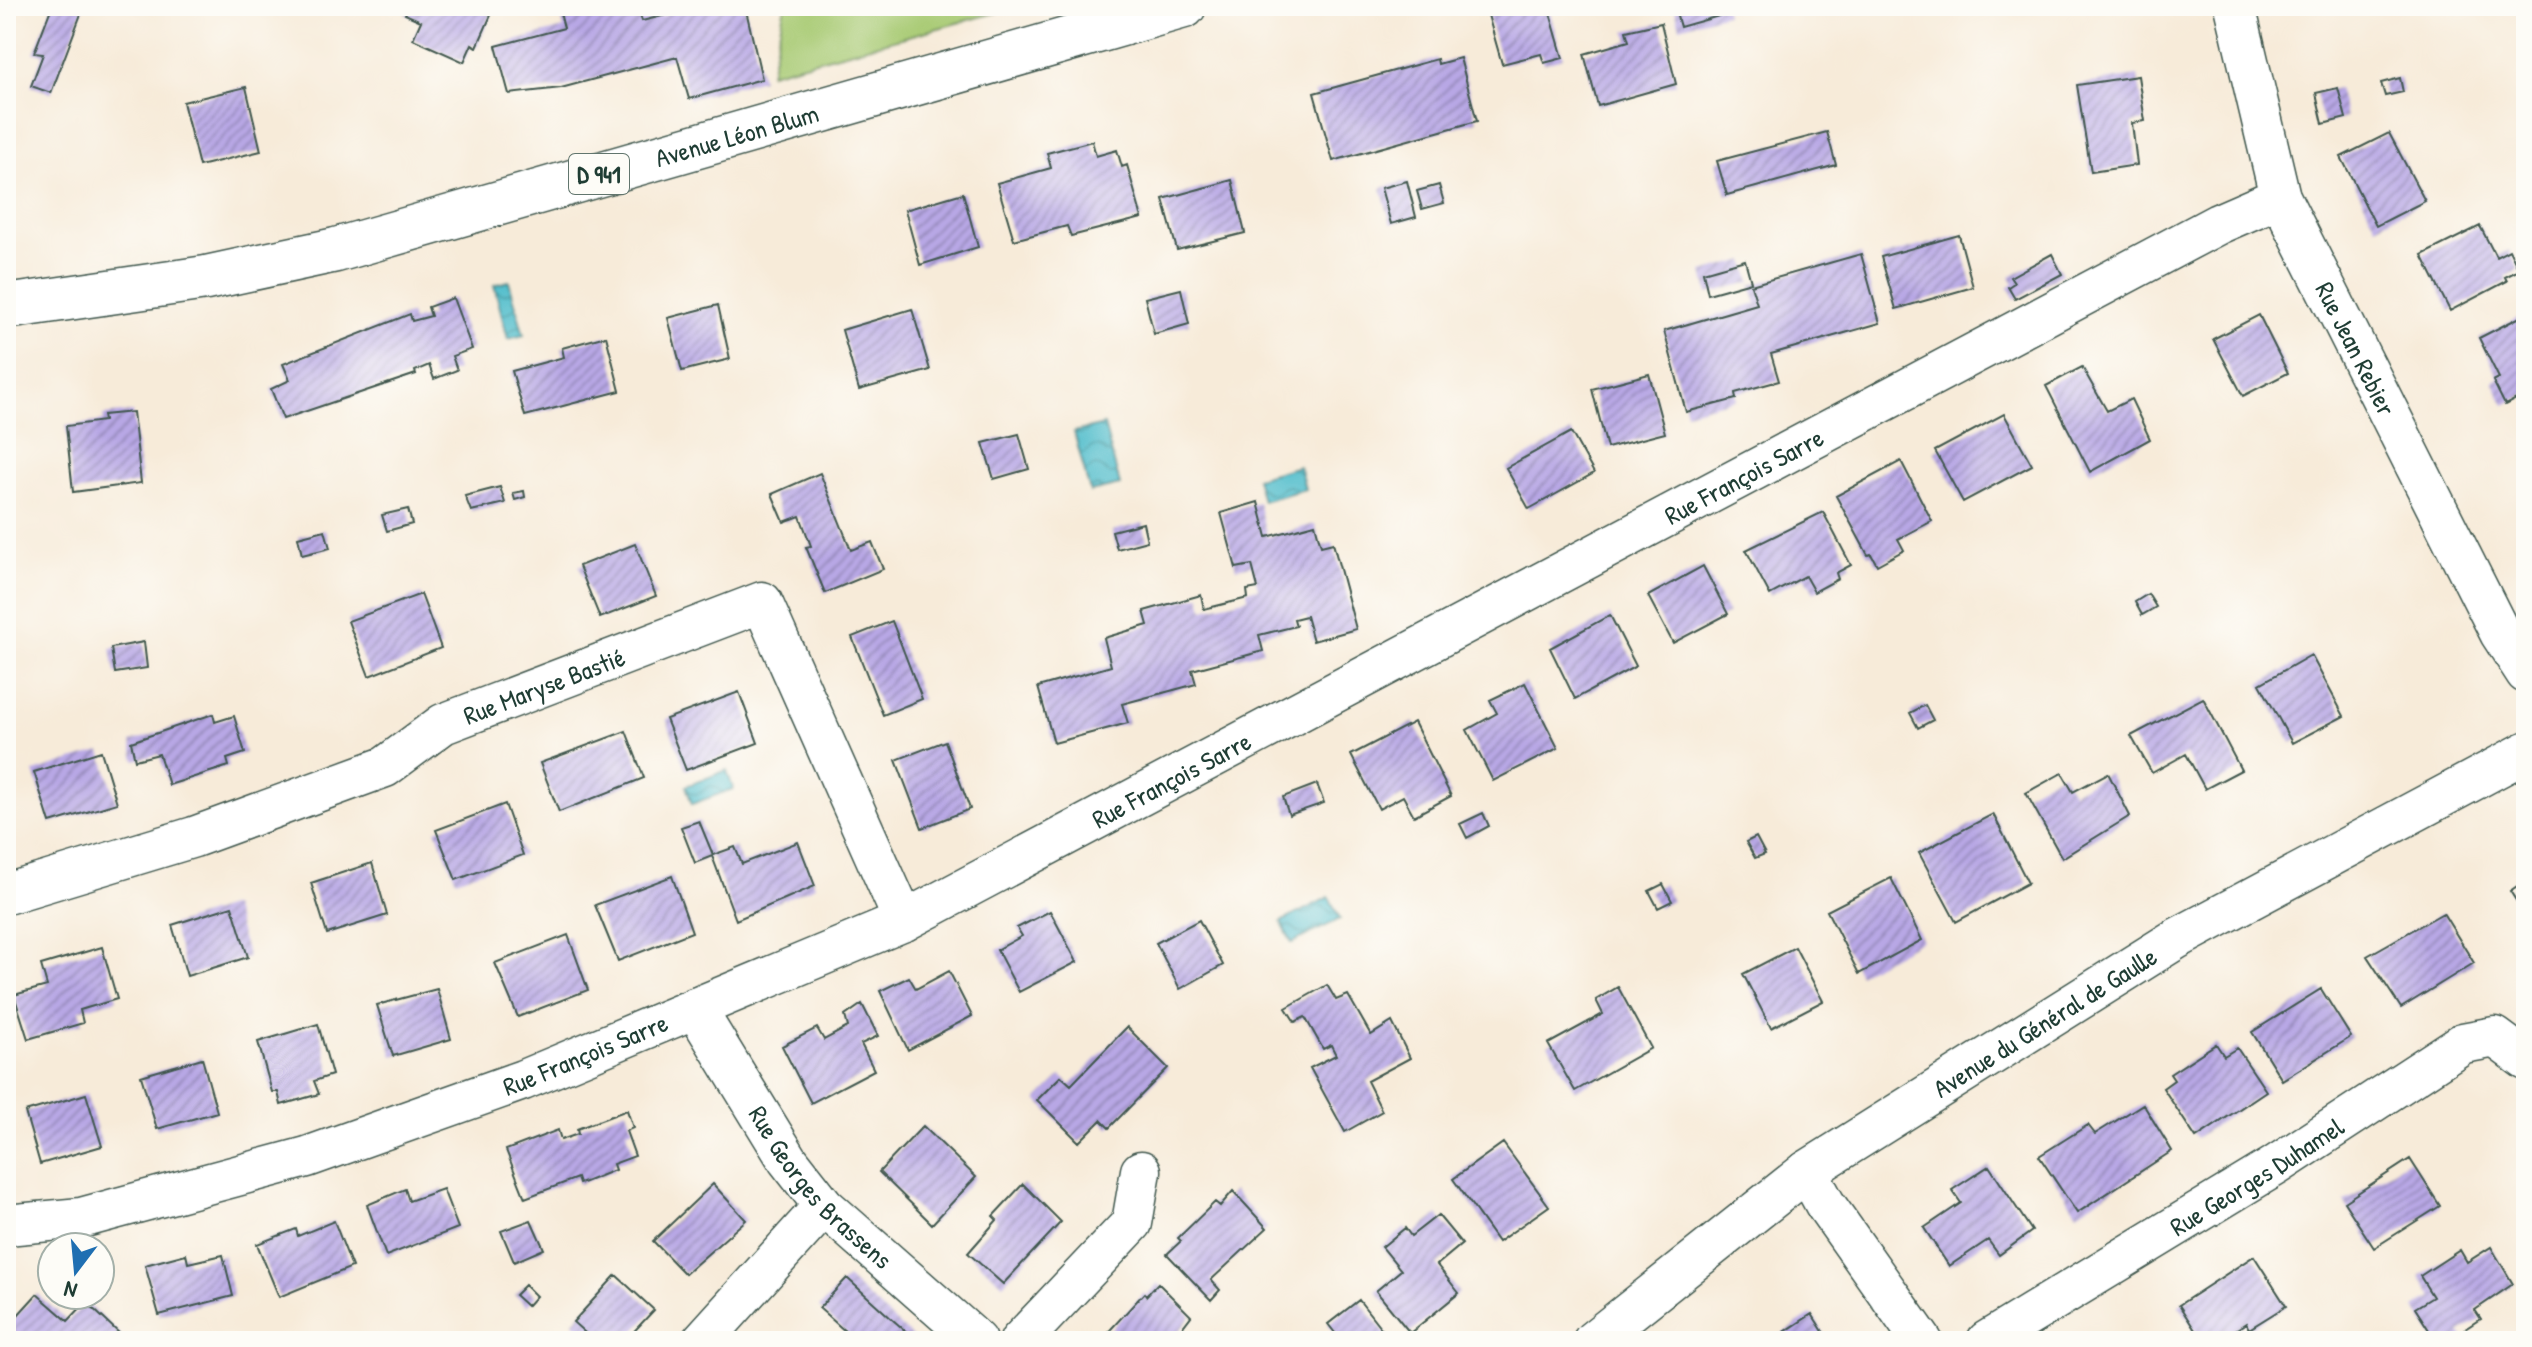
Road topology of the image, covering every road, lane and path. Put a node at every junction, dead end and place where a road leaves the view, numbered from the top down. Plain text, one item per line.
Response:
1 (1184, 6) edge
2 (2235, 6) edge
3 (2280, 197) junction
4 (6, 307) edge
5 (2526, 673) edge
6 (2526, 752) edge
7 (6, 894) edge
8 (904, 921) junction
9 (695, 1008) junction
10 (2526, 1060) edge
11 (1141, 1171) dead end
12 (1807, 1171) junction
13 (824, 1206) junction
14 (6, 1225) edge
15 (702, 1341) edge
16 (977, 1341) edge
17 (1020, 1341) edge
18 (1593, 1341) edge
19 (1922, 1341) edge
20 (1987, 1341) edge

1 - 4 main road, Avenue Léon Blum / D 941
2 - 3 street, Rue Jean Rebier
3 - 5 street, Rue Jean Rebier
3 - 8 street, Rue François Sarre
6 - 12 street, Avenue du Général de Gaulle
7 - 8 street, Rue Maryse Bastié
8 - 9 street, Rue François Sarre
9 - 13 street, Rue Georges Brassens
9 - 14 street, Rue François Sarre
10 - 20 street, Rue Georges Duhamel
11 - 17 street
12 - 18 street, Avenue du Général de Gaulle
12 - 19 street
13 - 15 street
13 - 16 street, Rue Georges Brassens

